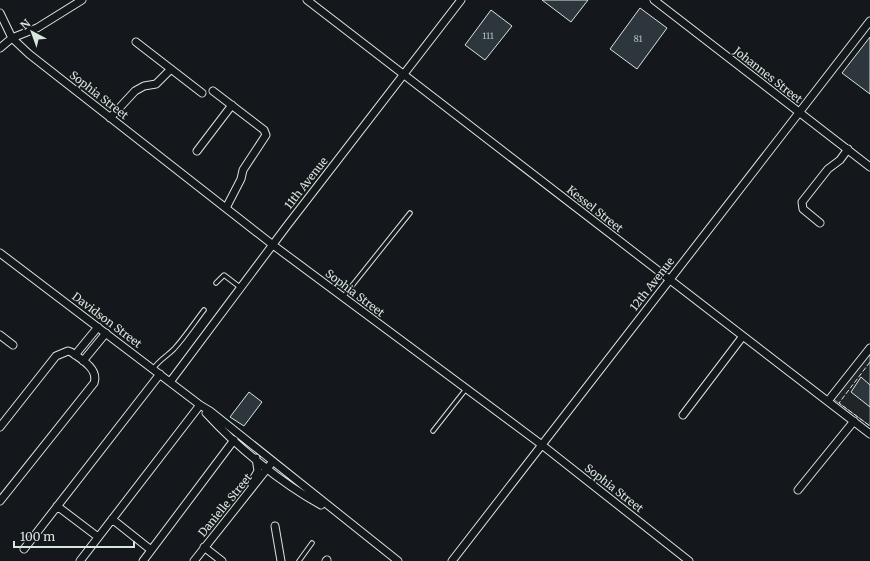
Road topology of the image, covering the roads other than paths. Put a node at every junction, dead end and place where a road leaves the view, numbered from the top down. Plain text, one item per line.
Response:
1 (82, 0) edge
2 (307, 0) edge
3 (461, 0) edge
4 (654, 0) edge
5 (0, 13) edge
6 (870, 21) edge
7 (12, 38) junction
8 (136, 42) dead end
9 (0, 48) edge
10 (171, 69) junction
11 (403, 75) junction
12 (213, 91) dead end
13 (202, 93) dead end
14 (232, 105) junction
15 (799, 112) junction
16 (110, 118) junction
17 (848, 149) junction
18 (197, 151) dead end
19 (870, 167) edge
20 (226, 208) junction
21 (410, 213) dead end
22 (820, 223) dead end
23 (273, 245) junction
24 (0, 254) edge
25 (669, 279) junction
26 (216, 283) dead end
27 (241, 288) junction
28 (343, 297) junction
29 (204, 310) dead end
30 (98, 327) junction
31 (106, 333) junction
32 (0, 335) edge
33 (743, 336) junction
34 (13, 345) dead end
35 (870, 348) edge
36 (75, 355) junction
37 (83, 361) junction
38 (153, 369) junction
39 (160, 374) junction
40 (170, 382) junction
41 (466, 389) junction
42 (828, 401) junction
43 (200, 405) junction
44 (683, 415) dead end
45 (854, 421) junction
46 (0, 426) edge
47 (433, 431) dead end
48 (870, 434) edge
49 (234, 440) junction
50 (542, 445) junction
51 (256, 458) junction
52 (270, 465) junction
53 (798, 490) dead end
54 (0, 501) edge
55 (57, 506) junction
56 (232, 512) junction
57 (112, 519) junction
58 (276, 526) dead end
59 (98, 537) junction
60 (312, 543) dead end
61 (204, 548) junction
62 (24, 549) dead end
63 (151, 550) junction
64 (196, 560) edge
65 (80, 561) edge
66 (142, 561) edge
67 (222, 561) edge
68 (281, 561) edge
69 (299, 561) edge
70 (398, 561) edge
71 (452, 561) edge
72 (689, 561) edge

1 - 7 street
2 - 11 street, Kessel Street
3 - 11 street, 11th Avenue
4 - 15 street, Johannes Street
5 - 7 street
6 - 15 street, 12th Avenue
7 - 9 street
7 - 16 street, Sophia Street
8 - 10 street
10 - 13 street
10 - 16 street
11 - 23 street, 11th Avenue
11 - 25 street, Kessel Street
12 - 14 street
14 - 18 street
14 - 20 street
15 - 17 street, Johannes Street
15 - 25 street, 12th Avenue
16 - 20 street, Sophia Street
17 - 19 street, Johannes Street
17 - 22 street
20 - 23 street, Sophia Street
21 - 28 lane
23 - 27 street, 11th Avenue
23 - 28 street, Sophia Street
24 - 30 street, Davidson Street
25 - 33 street, Kessel Street
25 - 50 street, 12th Avenue
26 - 27 lane
27 - 40 street, 11th Avenue
28 - 41 street, Sophia Street
29 - 38 lane
30 - 31 street, Davidson Street
30 - 36 street
31 - 37 street
31 - 38 street, Davidson Street
32 - 34 street
33 - 42 street, Kessel Street
33 - 44 street
35 - 42 street
36 - 37 street
36 - 46 street
37 - 54 street
38 - 39 street, Davidson Street
39 - 40 street, Davidson Street
39 - 55 street
40 - 43 street, Davidson Street
41 - 47 lane
41 - 50 street, Sophia Street
42 - 45 street, Kessel Street
43 - 49 street, Davidson Street
43 - 52 street, Davidson Street
43 - 57 street
45 - 48 street, Kessel Street
45 - 53 street
49 - 51 street, Davidson Street
49 - 63 street
50 - 71 street, 12th Avenue
50 - 72 street, Sophia Street
51 - 52 street, Davidson Street
51 - 56 street
52 - 56 street, Danielle Street
52 - 70 street, Davidson Street
55 - 59 street
55 - 62 street
56 - 61 street, Danielle Street
57 - 59 street
57 - 63 street
58 - 68 street
59 - 65 street
60 - 69 lane
61 - 64 street, Danielle Street
61 - 67 street
63 - 66 street

